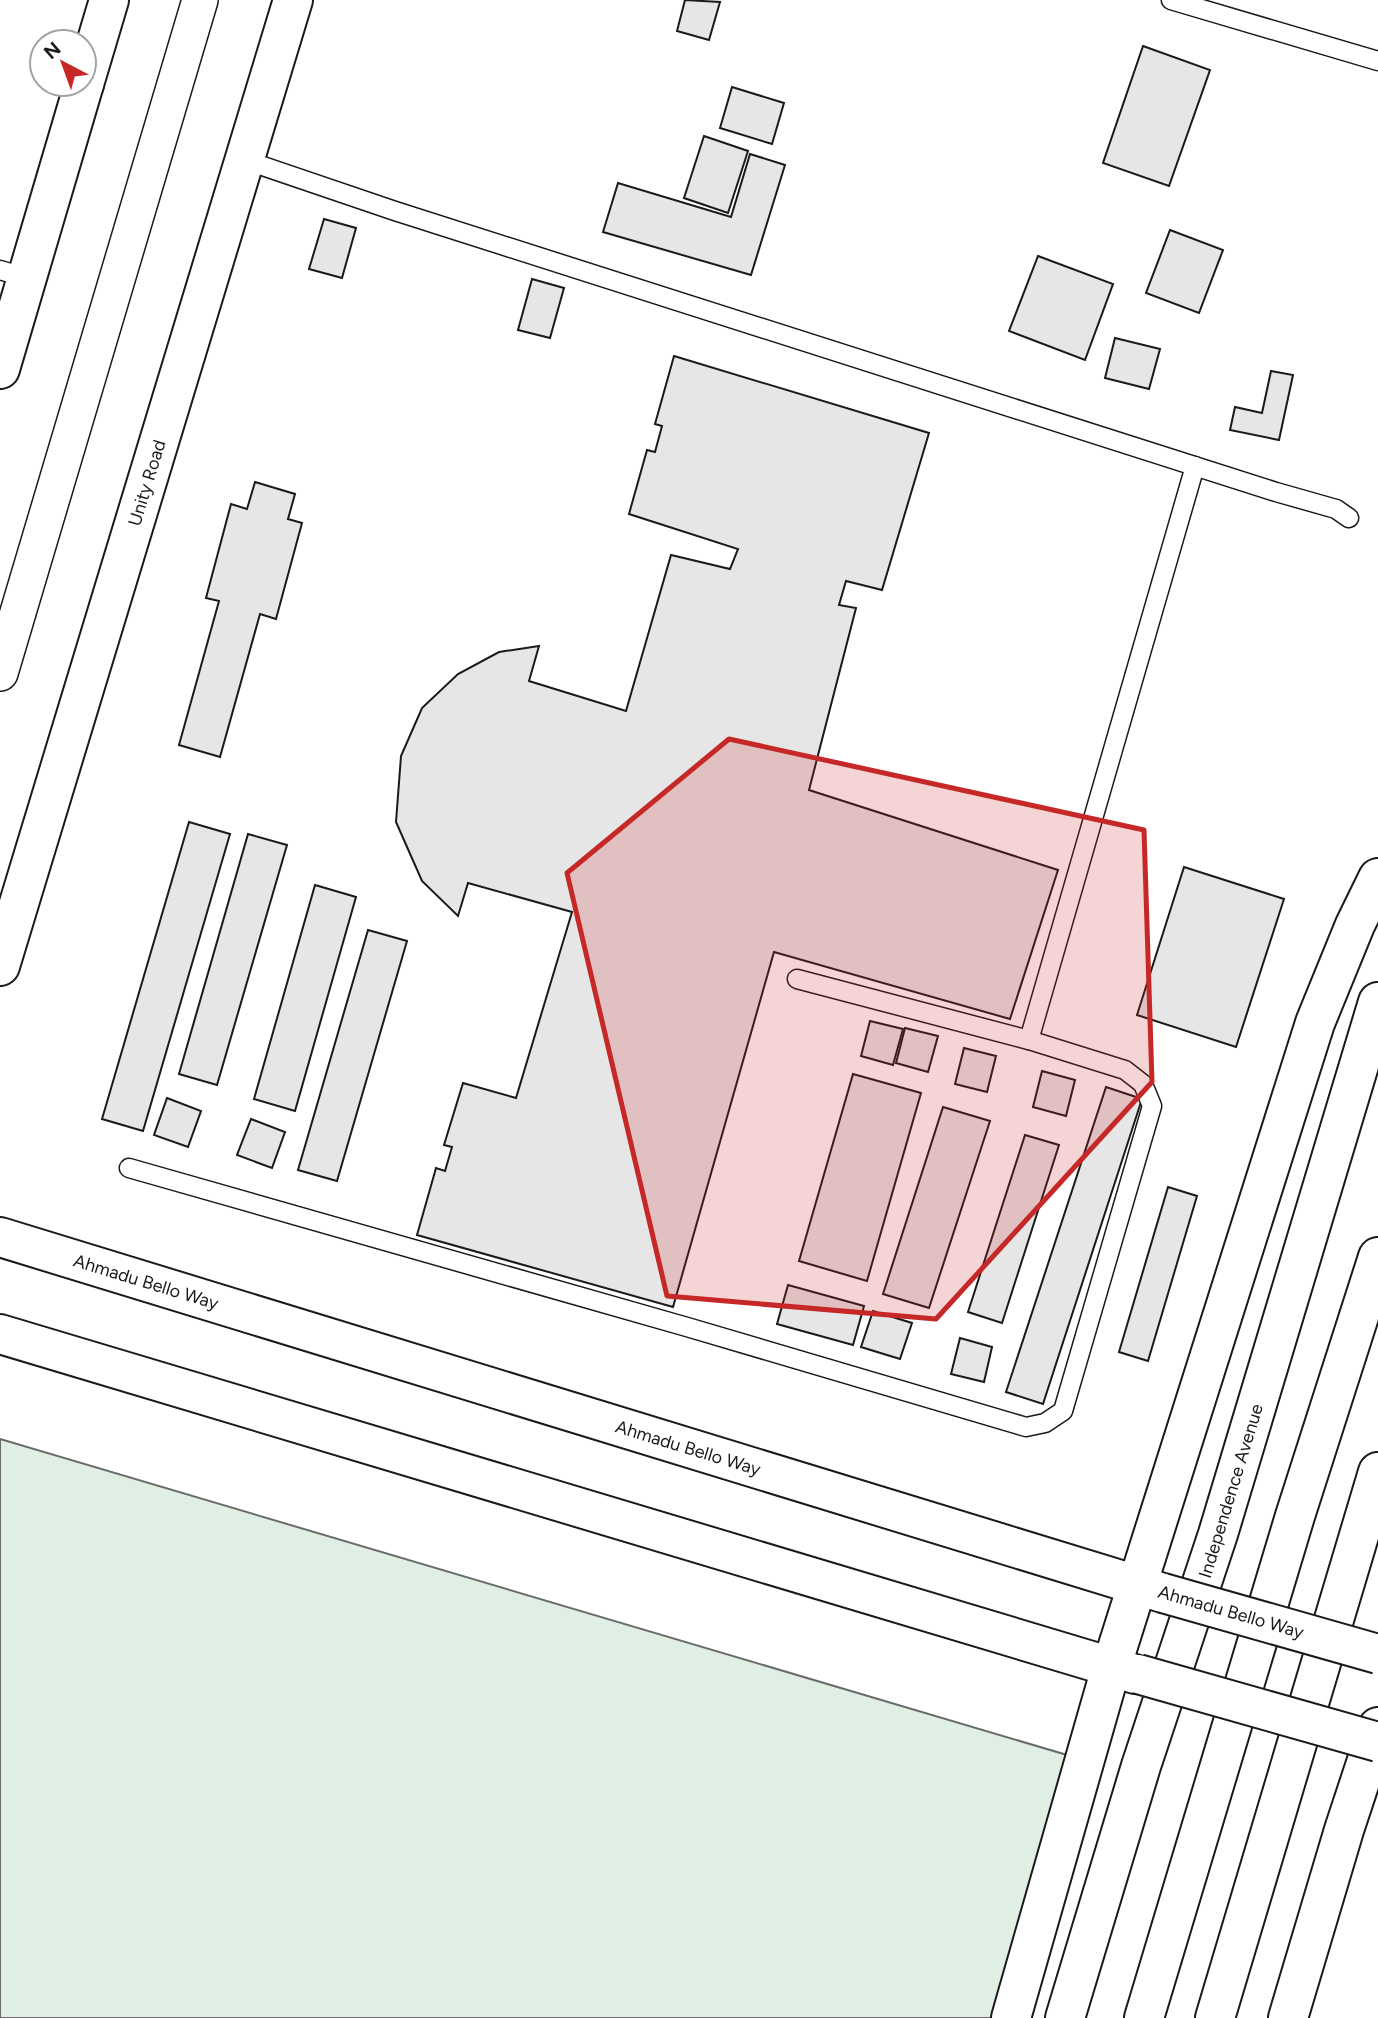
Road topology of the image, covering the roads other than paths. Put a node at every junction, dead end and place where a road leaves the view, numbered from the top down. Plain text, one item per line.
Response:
1 (108, 0) edge
2 (200, 0) edge
3 (293, 0) edge
4 (1171, 0) edge
5 (98, 35) edge
6 (1378, 61) edge
7 (79, 98) edge
8 (244, 160) junction
9 (13, 274) edge
10 (0, 369) edge
11 (1195, 466) junction
12 (1349, 519) dead end
13 (0, 673) edge
14 (1378, 878) edge
15 (0, 966) edge
16 (797, 979) dead end
17 (1378, 1002) edge
18 (1029, 1040) junction
19 (129, 1168) dead end
20 (0, 1237) edge
21 (1378, 1257) edge
22 (0, 1334) edge
23 (1378, 1472) edge
24 (1149, 1589) junction
25 (1378, 1654) edge
26 (1124, 1671) junction
27 (1378, 1727) edge
28 (1378, 1742) edge
29 (1011, 2018) edge
30 (1065, 2018) edge
31 (1144, 2018) edge
32 (1215, 2018) edge
33 (1288, 2018) edge

1 - 5 main road
2 - 13 street
3 - 8 main road, Unity Road
4 - 6 lane
7 - 9 main road
8 - 11 lane
8 - 15 main road, Unity Road
9 - 10 main road
11 - 12 lane
11 - 18 lane
14 - 24 main road
16 - 18 lane
17 - 30 main road, Independence Avenue
18 - 19 lane
20 - 24 main road, Ahmadu Bello Way
21 - 31 main road
22 - 26 main road
23 - 32 main road
24 - 25 main road, Ahmadu Bello Way, bridge
24 - 26 main road
26 - 28 main road, bridge
26 - 29 main road
27 - 33 main road

